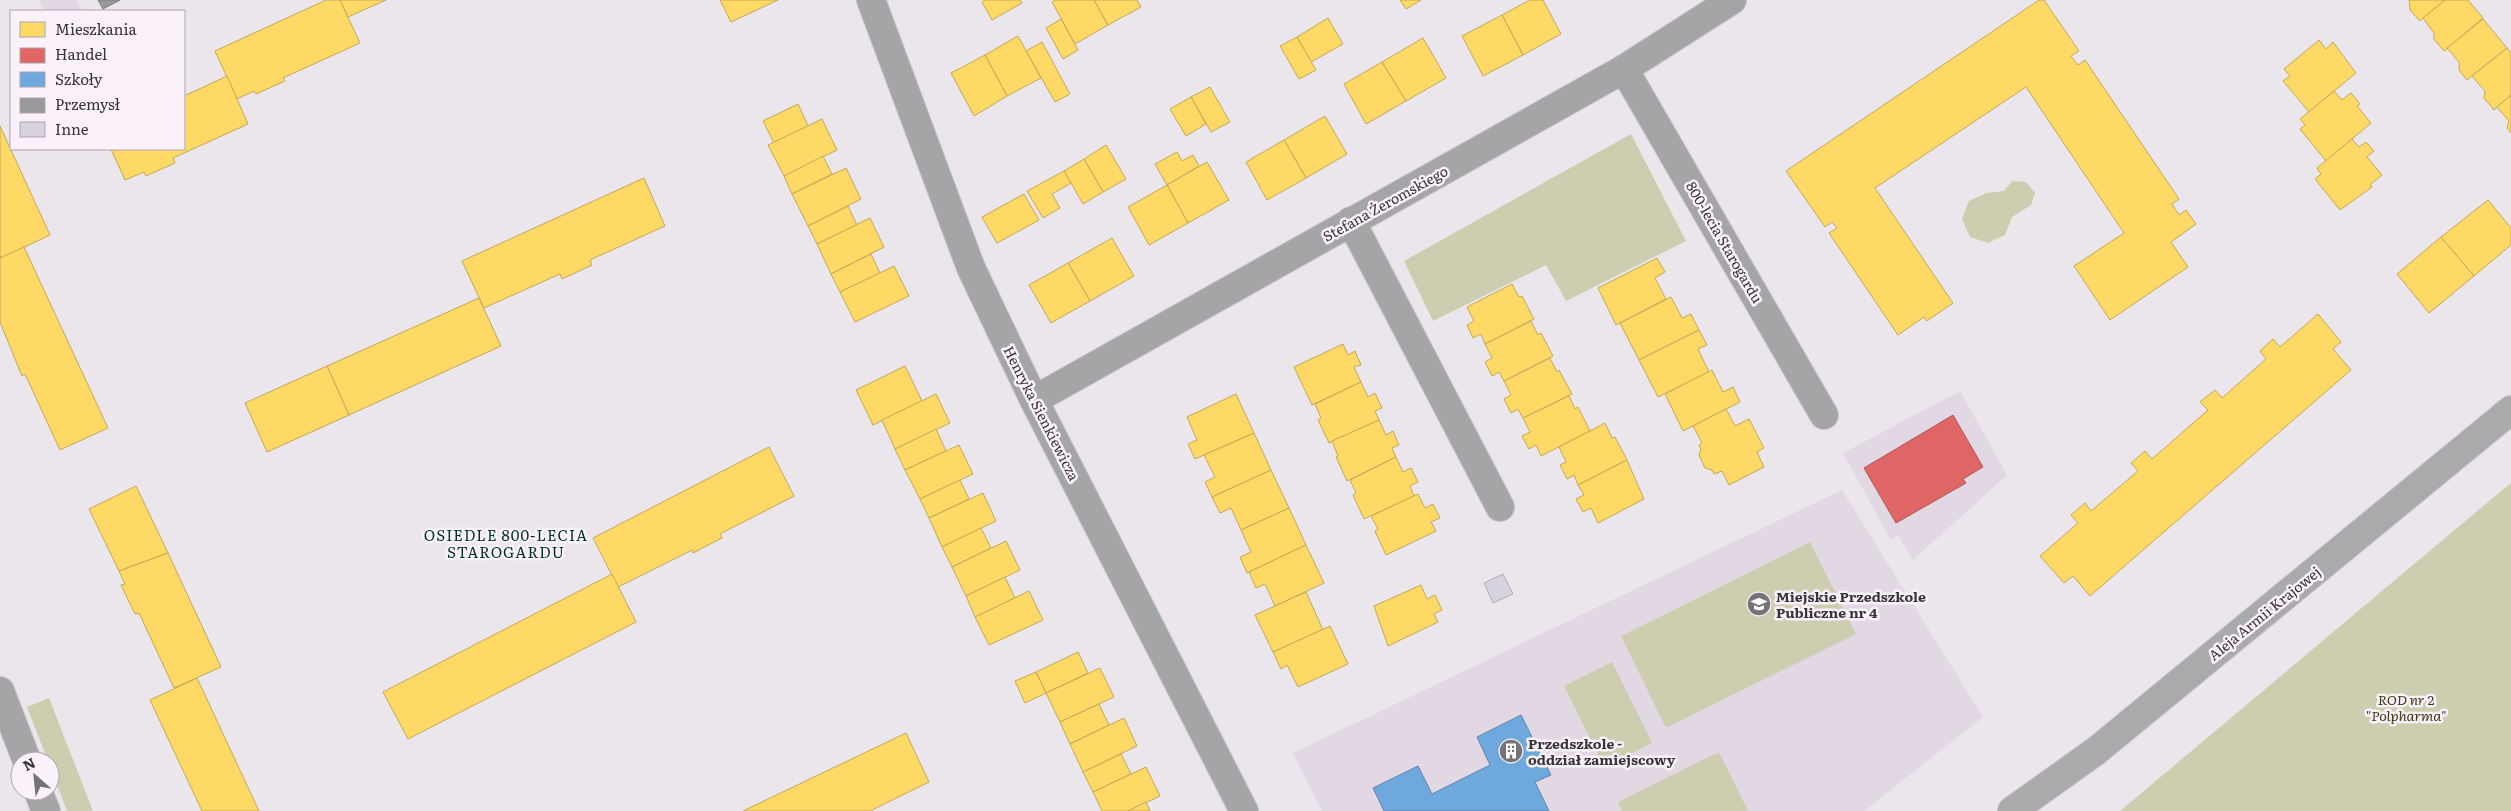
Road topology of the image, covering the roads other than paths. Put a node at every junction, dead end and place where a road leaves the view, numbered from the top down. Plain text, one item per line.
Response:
1 (871, 0) edge
2 (1732, 0) edge
3 (1624, 69) junction
4 (1351, 222) junction
5 (1034, 400) junction
6 (2511, 410) edge
7 (1824, 416) dead end
8 (1500, 507) dead end
9 (0, 691) edge
10 (23, 751) edge
11 (1244, 811) edge
12 (2012, 811) edge

1 - 5 street, Henryka Sienkiewicza
2 - 3 street, Stefana Żeromskiego
3 - 4 street, Stefana Żeromskiego
3 - 7 street, 800-lecia Starogardu
4 - 5 street, Stefana Żeromskiego
4 - 8 street
5 - 11 street, Henryka Sienkiewicza
6 - 12 main road, Aleja Armii Krajowej
9 - 10 street

